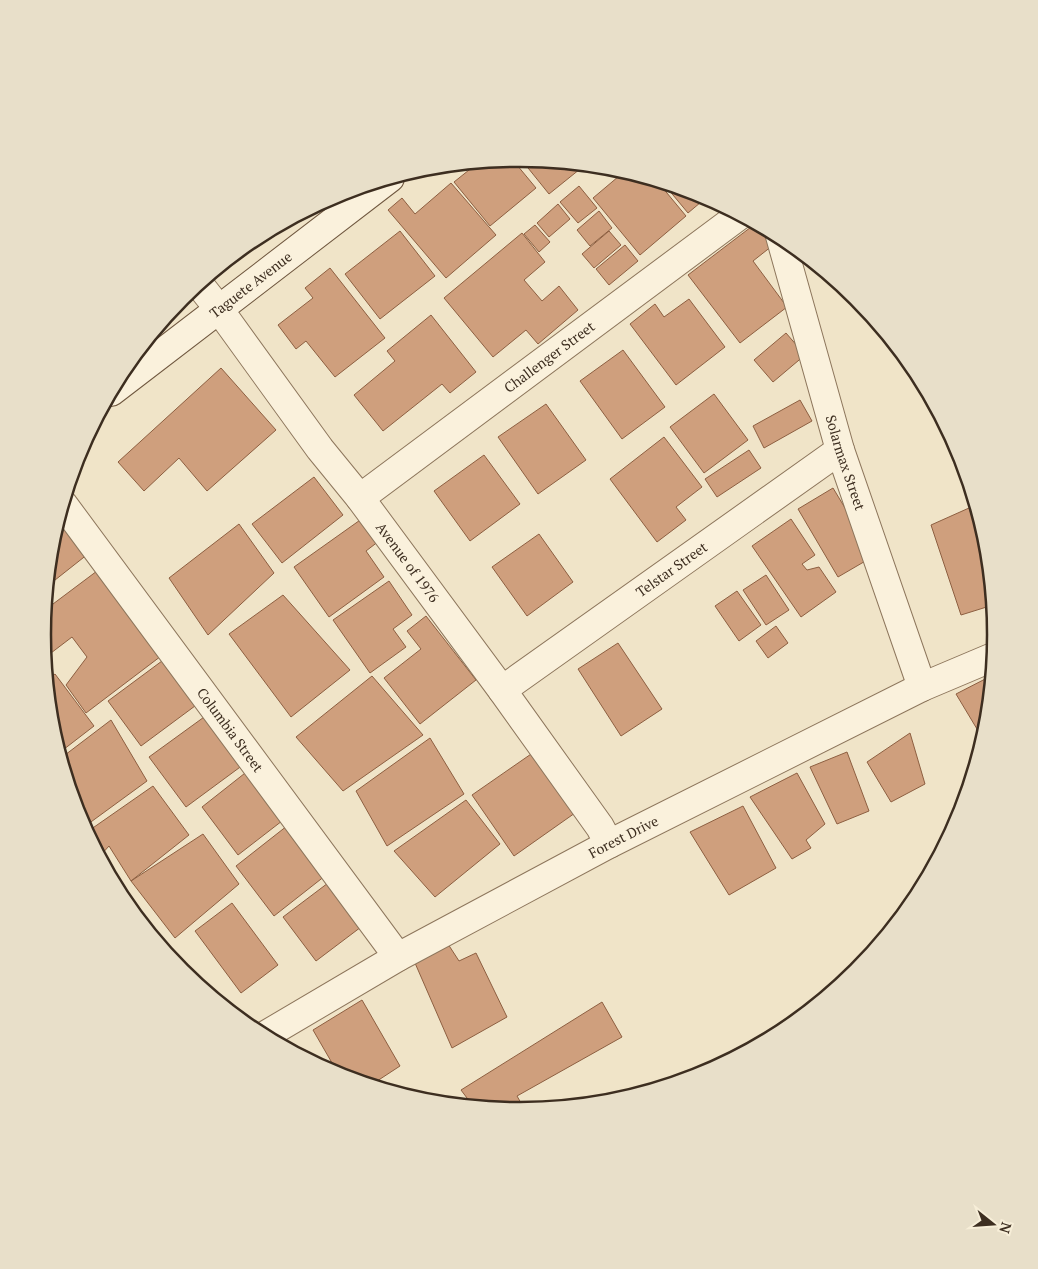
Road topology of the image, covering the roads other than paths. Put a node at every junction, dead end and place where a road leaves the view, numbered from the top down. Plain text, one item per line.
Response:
1 (373, 191) edge
2 (734, 219) edge
3 (784, 249) edge
4 (204, 290) edge
5 (218, 308) junction
6 (128, 379) edge
7 (840, 450) junction
8 (360, 498) junction
9 (68, 510) edge
10 (986, 660) edge
11 (922, 687) junction
12 (502, 690) junction
13 (609, 844) junction
14 (398, 957) junction
15 (272, 1031) edge

1 - 5 street, Taguete Avenue
2 - 8 street, Challenger Street
3 - 7 street, Solarmax Street
4 - 5 street, Avenue of 1976
5 - 6 street, Taguete Avenue
5 - 8 street, Avenue of 1976
7 - 11 street, Solarmax Street
7 - 12 street, Telstar Street
8 - 12 street, Avenue of 1976
9 - 14 street, Columbia Street
10 - 11 street, Forest Drive
11 - 13 street, Forest Drive
12 - 13 street, Avenue of 1976
13 - 14 street, Forest Drive
14 - 15 street, Forest Drive

